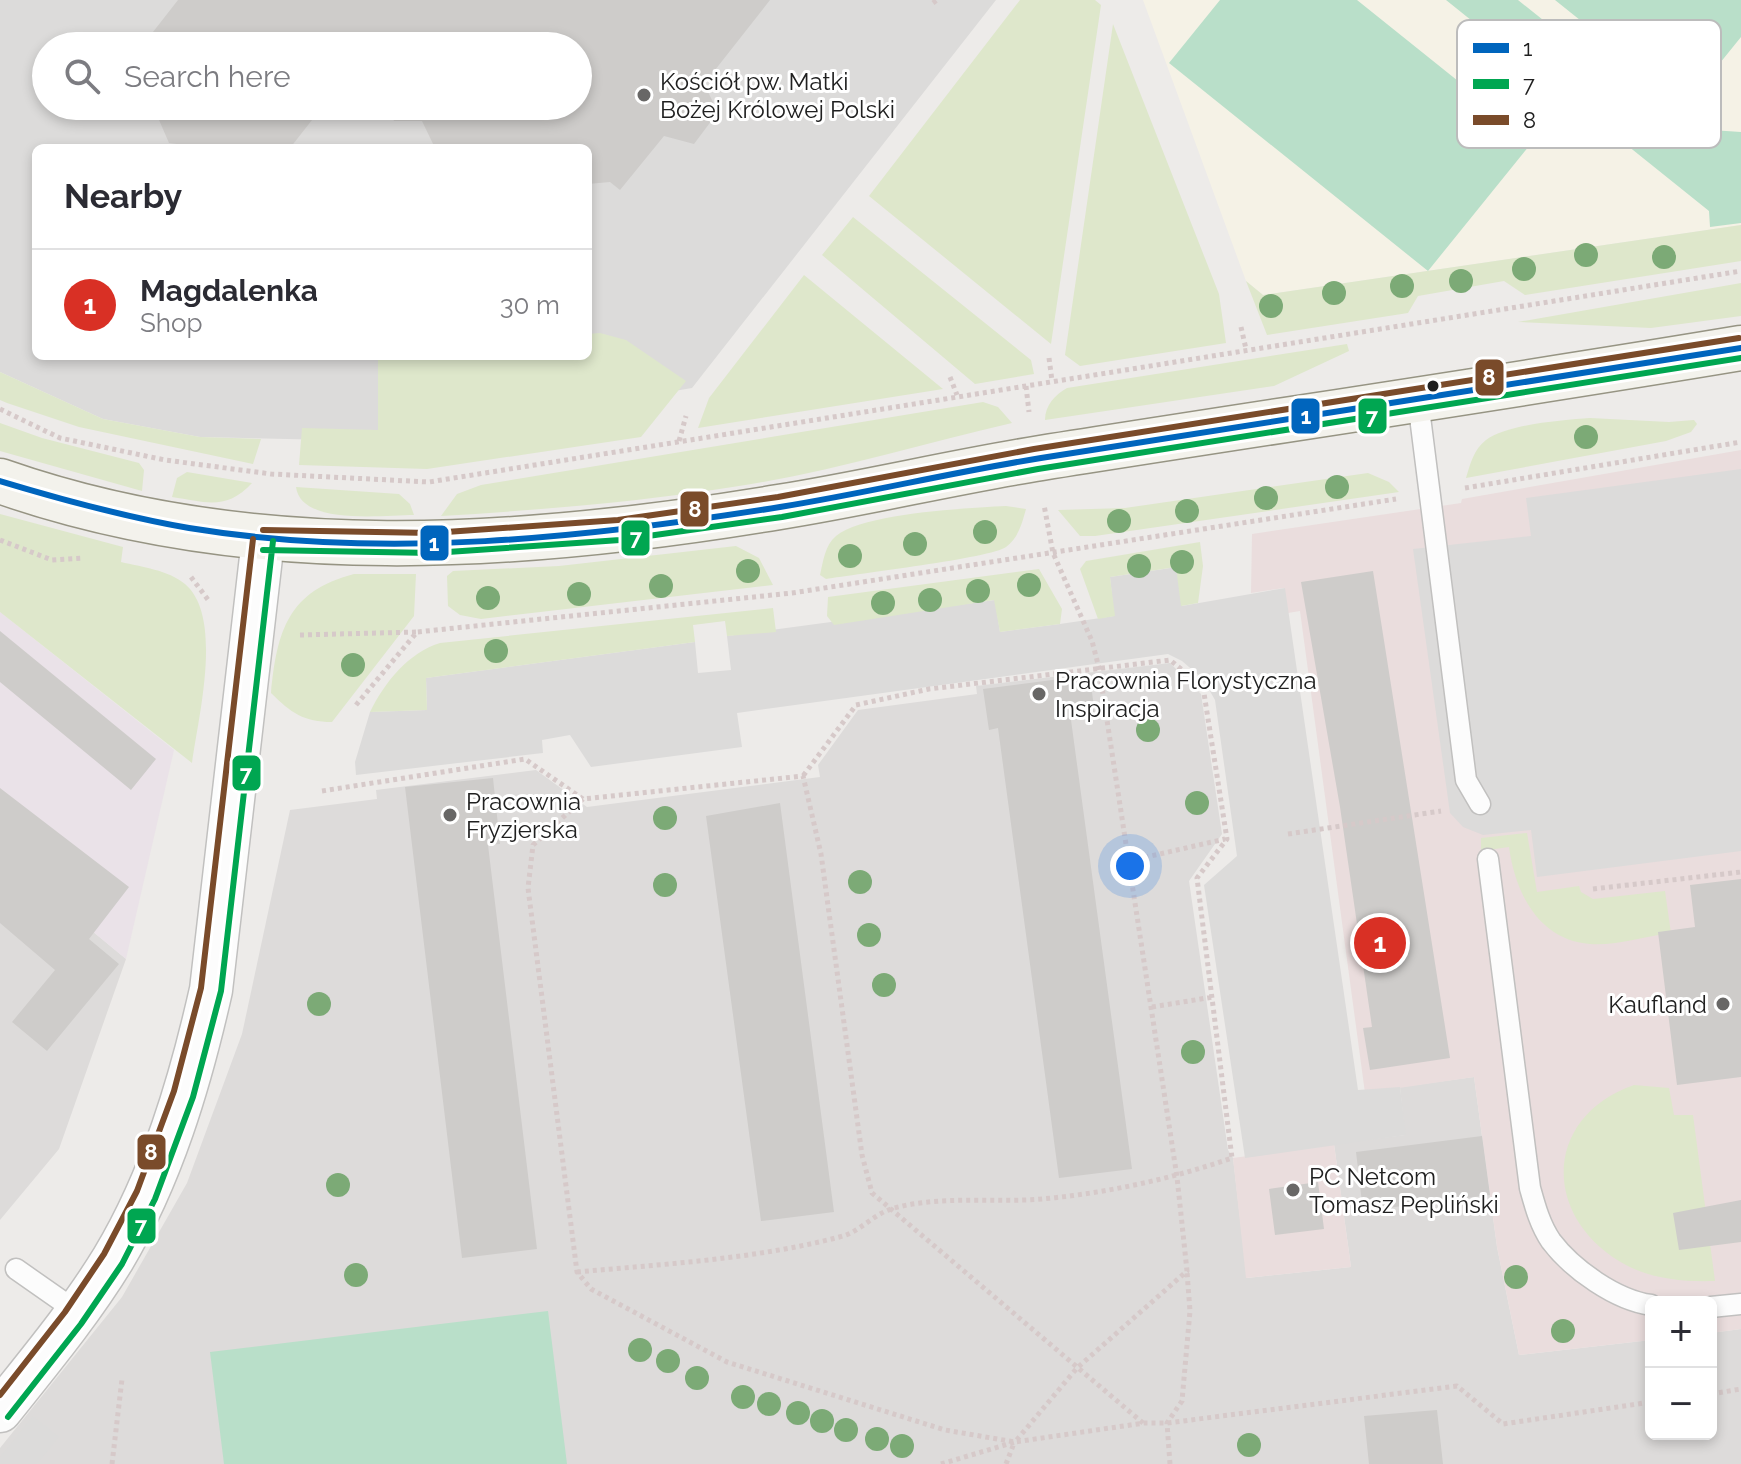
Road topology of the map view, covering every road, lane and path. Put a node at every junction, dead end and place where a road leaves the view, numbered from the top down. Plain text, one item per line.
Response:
1 (1741, 271) edge
2 (1241, 327) dead end
3 (1741, 348) edge
4 (1246, 349) junction
5 (1049, 358) dead end
6 (950, 377) dead end
7 (1052, 381) junction
8 (957, 395) junction
9 (1418, 401) junction
10 (0, 409) edge
11 (686, 416) dead end
12 (679, 441) junction
13 (1741, 442) edge
14 (0, 481) edge
15 (1429, 494) junction
16 (263, 540) junction
17 (1053, 553) junction
18 (182, 570) dead end
19 (212, 605) dead end
20 (417, 632) junction
21 (292, 635) dead end
22 (1099, 668) junction
23 (356, 705) dead end
24 (803, 776) junction
25 (322, 791) dead end
26 (583, 799) junction
27 (1480, 804) joint
28 (1288, 834) dead end
29 (1227, 839) junction
30 (1488, 859) dead end
31 (1129, 861) junction
32 (1741, 872) edge
33 (1593, 889) dead end
34 (1213, 997) junction
35 (1152, 1007) junction
36 (1177, 1177) junction
37 (890, 1209) junction
38 (16, 1269) dead end
39 (1187, 1271) junction
40 (577, 1272) junction
41 (1645, 1303) edge
42 (1741, 1304) edge
43 (1717, 1306) edge
44 (76, 1311) junction
45 (1077, 1368) junction
46 (122, 1379) dead end
47 (1741, 1389) edge
48 (1717, 1393) edge
49 (3, 1400) edge
50 (1645, 1403) edge
51 (1144, 1423) junction
52 (1167, 1423) junction
53 (1015, 1442) junction
54 (112, 1464) edge
55 (941, 1464) edge
56 (1006, 1464) edge
57 (1170, 1464) edge

1 - 4 path
2 - 4 path
3 - 9 street
4 - 7 path
5 - 7 path
6 - 8 path
7 - 8 path
8 - 12 path
9 - 15 lane
9 - 16 street
10 - 12 path
11 - 12 path
13 - 15 path
14 - 16 street
15 - 17 path
15 - 27 lane
16 - 44 street
17 - 20 path
17 - 22 path
18 - 19 path
20 - 21 path
20 - 23 path
22 - 24 path
22 - 29 path
22 - 31 path
24 - 26 path
24 - 37 path
25 - 26 path
26 - 40 path
27 - 28 path
29 - 31 path
29 - 34 path
30 - 41 lane
31 - 35 path
32 - 33 path
34 - 35 path
34 - 36 path
35 - 36 path
36 - 37 path
36 - 39 path
37 - 40 path
37 - 45 path
38 - 44 lane
39 - 45 path
39 - 52 path
40 - 53 path
42 - 43 lane
44 - 49 street
45 - 51 path
45 - 53 path
46 - 54 path
47 - 48 path
50 - 52 path
51 - 52 path
51 - 53 path
52 - 57 path
53 - 55 path
53 - 56 path

